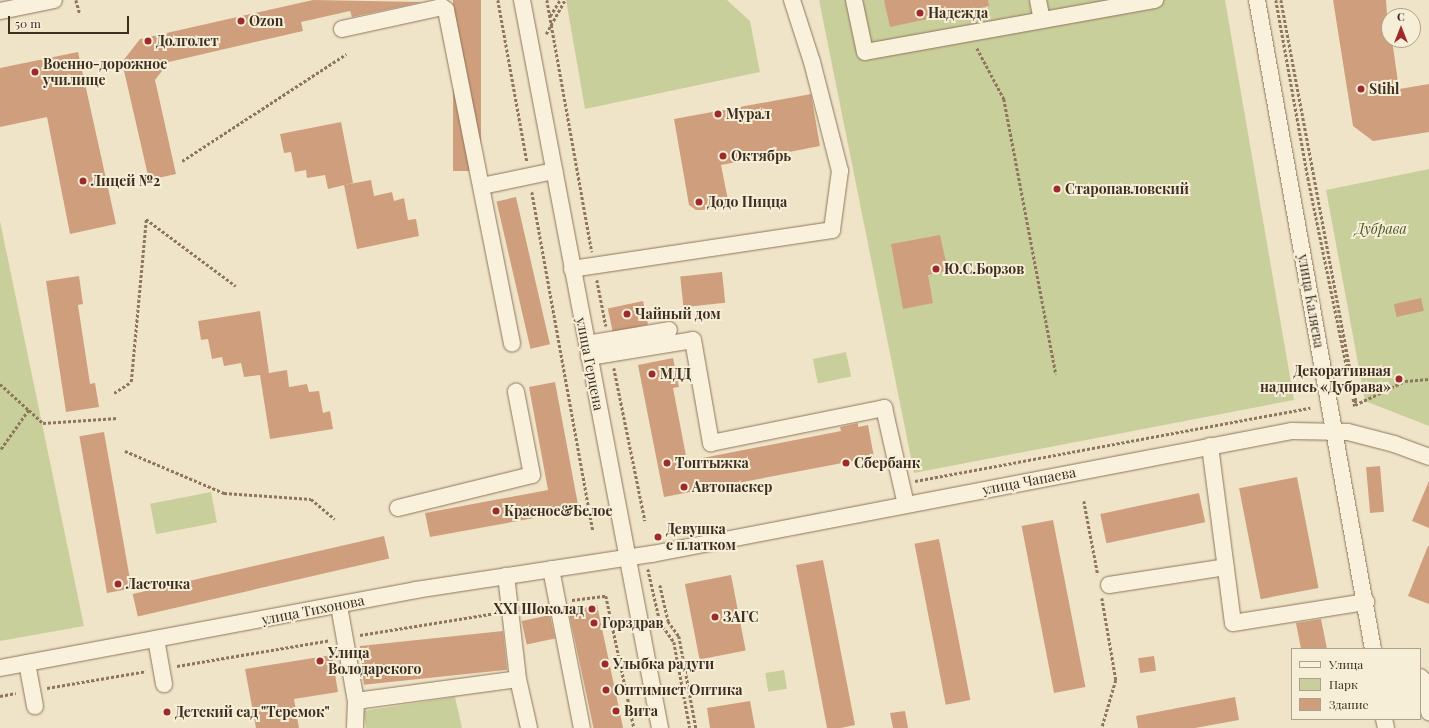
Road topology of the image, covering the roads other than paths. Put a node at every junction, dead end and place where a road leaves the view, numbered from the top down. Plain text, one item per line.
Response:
1 (54, 0) edge
2 (522, 0) edge
3 (792, 0) edge
4 (854, 0) edge
5 (1038, 0) edge
6 (1155, 0) edge
7 (1257, 0) edge
8 (0, 11) edge
9 (1042, 20) junction
10 (342, 29) dead end
11 (554, 171) junction
12 (482, 186) junction
13 (572, 269) junction
14 (669, 330) dead end
15 (512, 344) dead end
16 (610, 347) junction
17 (588, 350) junction
18 (516, 392) dead end
19 (1334, 431) junction
20 (1210, 446) junction
21 (1429, 457) edge
22 (906, 505) junction
23 (398, 508) dead end
24 (627, 558) junction
25 (1226, 567) junction
26 (551, 569) junction
27 (506, 576) junction
28 (1103, 586) road end
29 (1366, 602) junction
30 (339, 606) junction
31 (156, 639) junction
32 (1373, 648) edge
33 (27, 663) junction
34 (0, 668) edge
35 (163, 677) road end
36 (1421, 678) edge
37 (518, 679) junction
38 (356, 701) junction
39 (35, 706) dead end
40 (1429, 712) edge
41 (355, 728) edge
42 (529, 728) edge
43 (582, 728) edge
44 (660, 728) edge

1 - 8 street
2 - 11 street, улица Герцена
3 - 13 street
4 - 9 street
5 - 9 street
6 - 9 street
7 - 19 street, улица Каляева
10 - 12 street
11 - 12 street
11 - 13 street, улица Герцена
12 - 15 street
13 - 17 street, улица Герцена
14 - 16 street
16 - 17 street
16 - 22 street
17 - 24 street, улица Герцена
18 - 23 street
19 - 20 street, улица Чапаева
19 - 21 street, улица Чапаева
19 - 29 street, улица Каляева
20 - 22 street, улица Чапаева
20 - 25 street
22 - 24 street, улица Чапаева
24 - 26 street, улица Тихонова
24 - 44 street, улица Герцена
25 - 28 street
25 - 29 street
26 - 27 street, улица Тихонова
26 - 43 street
27 - 30 street, улица Тихонова
27 - 37 street
29 - 32 street, улица Каляева
30 - 31 street, улица Тихонова
30 - 38 street
31 - 33 street, улица Тихонова
31 - 35 street
33 - 34 street, улица Тихонова
33 - 39 street
36 - 40 street
37 - 38 street
37 - 42 street
38 - 41 street

